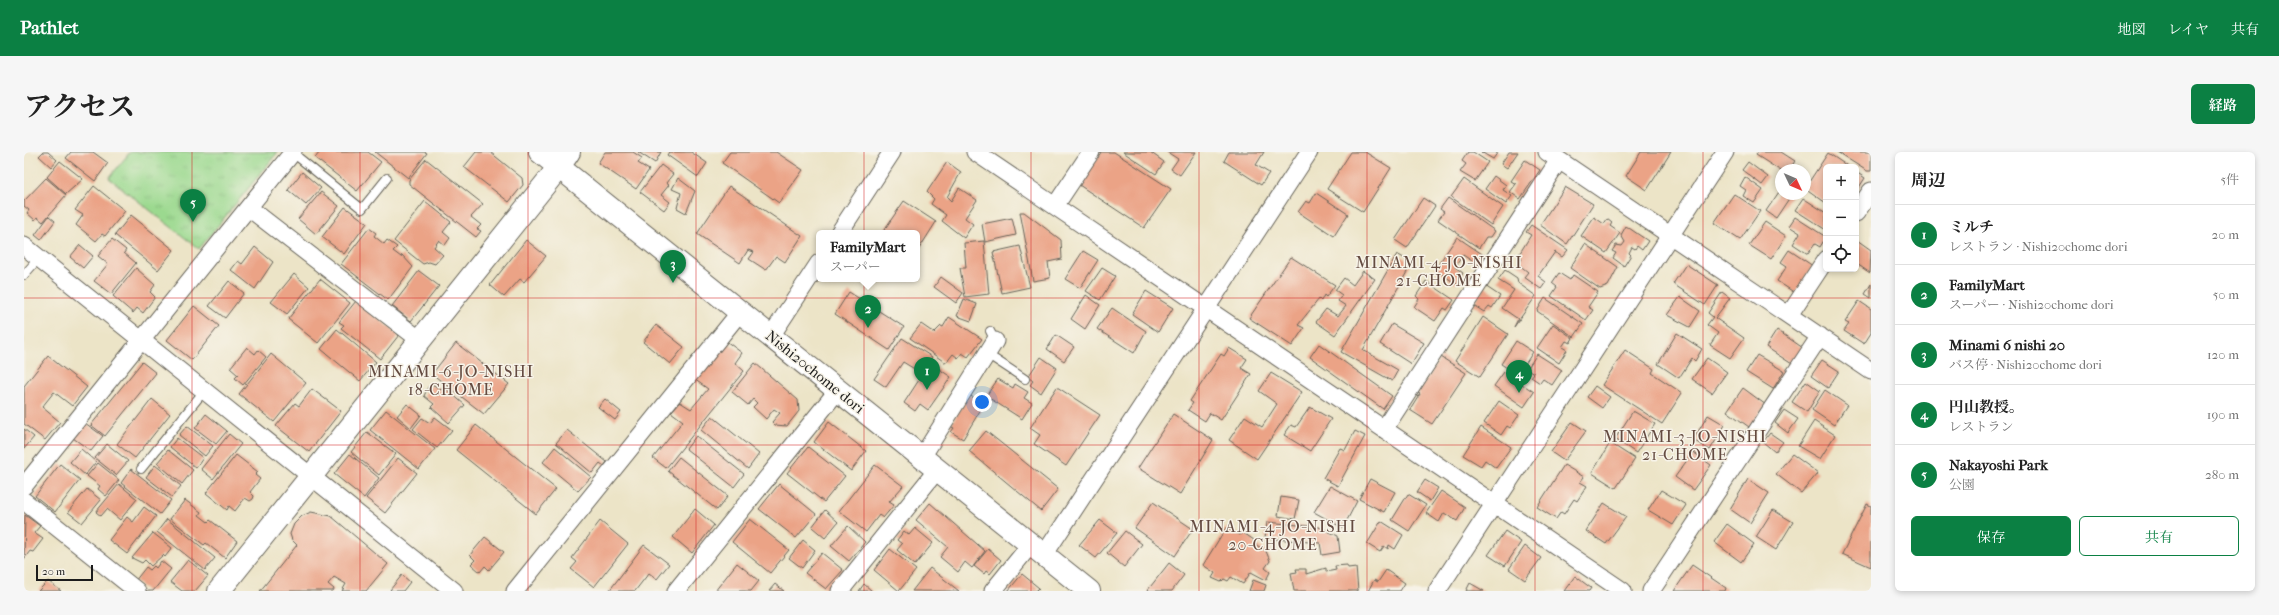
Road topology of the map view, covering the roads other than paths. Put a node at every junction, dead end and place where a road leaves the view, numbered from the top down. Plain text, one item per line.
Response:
1 (293, 152) edge
2 (540, 152) edge
3 (892, 152) edge
4 (975, 152) edge
5 (1091, 152) edge
6 (1309, 152) edge
7 (1725, 152) edge
8 (1553, 156) edge
9 (564, 160) edge
10 (387, 178) dead end
11 (1871, 191) edge
12 (1055, 206) junction
13 (249, 208) junction
14 (1859, 209) edge
15 (841, 230) edge
16 (1670, 235) junction
17 (24, 246) edge
18 (39, 258) junction
19 (1823, 263) edge
20 (816, 268) edge
21 (24, 275) edge
22 (1206, 308) junction
23 (740, 312) junction
24 (1788, 315) junction
25 (771, 336) junction
26 (1820, 336) junction
27 (420, 340) junction
28 (142, 342) junction
29 (990, 342) joint
30 (1871, 371) edge
31 (1025, 379) dead end
32 (838, 390) junction
33 (204, 391) junction
34 (1384, 429) junction
35 (930, 464) junction
36 (141, 469) dead end
37 (311, 476) junction
38 (24, 486) edge
39 (24, 501) edge
40 (1494, 504) junction
41 (1037, 549) junction
42 (137, 591) edge
43 (219, 591) edge
44 (454, 591) edge
45 (515, 591) edge
46 (676, 591) edge
47 (840, 591) edge
48 (993, 591) edge
49 (1089, 591) edge
50 (1437, 591) edge
51 (1623, 591) edge
52 (1651, 591) edge

1 - 10 lane
1 - 13 street
2 - 9 street, Nishi20chome dori
3 - 15 street
4 - 12 street
5 - 12 street
6 - 22 street
7 - 16 street
8 - 16 street
8 - 34 street
9 - 23 street, Nishi20chome dori
9 - 27 street
11 - 14 street
12 - 22 street
13 - 27 street
13 - 28 street
16 - 24 street
16 - 40 street
17 - 18 street
18 - 21 lane
18 - 28 street
19 - 24 street
20 - 25 street
22 - 34 street
22 - 41 street
23 - 25 street, Nishi20chome dori
23 - 45 street
24 - 26 street
25 - 32 street, Nishi20chome dori
26 - 30 street
26 - 52 street
27 - 37 street
28 - 33 street
28 - 38 street
29 - 31 lane
29 - 35 street
32 - 35 street, Nishi20chome dori
32 - 46 street
33 - 36 lane
33 - 37 street
34 - 40 street
35 - 41 street, Nishi20chome dori
35 - 47 street
37 - 43 street
37 - 44 street
39 - 42 street
40 - 50 street
40 - 51 street
41 - 48 street
41 - 49 street, Nishi20chome dori

